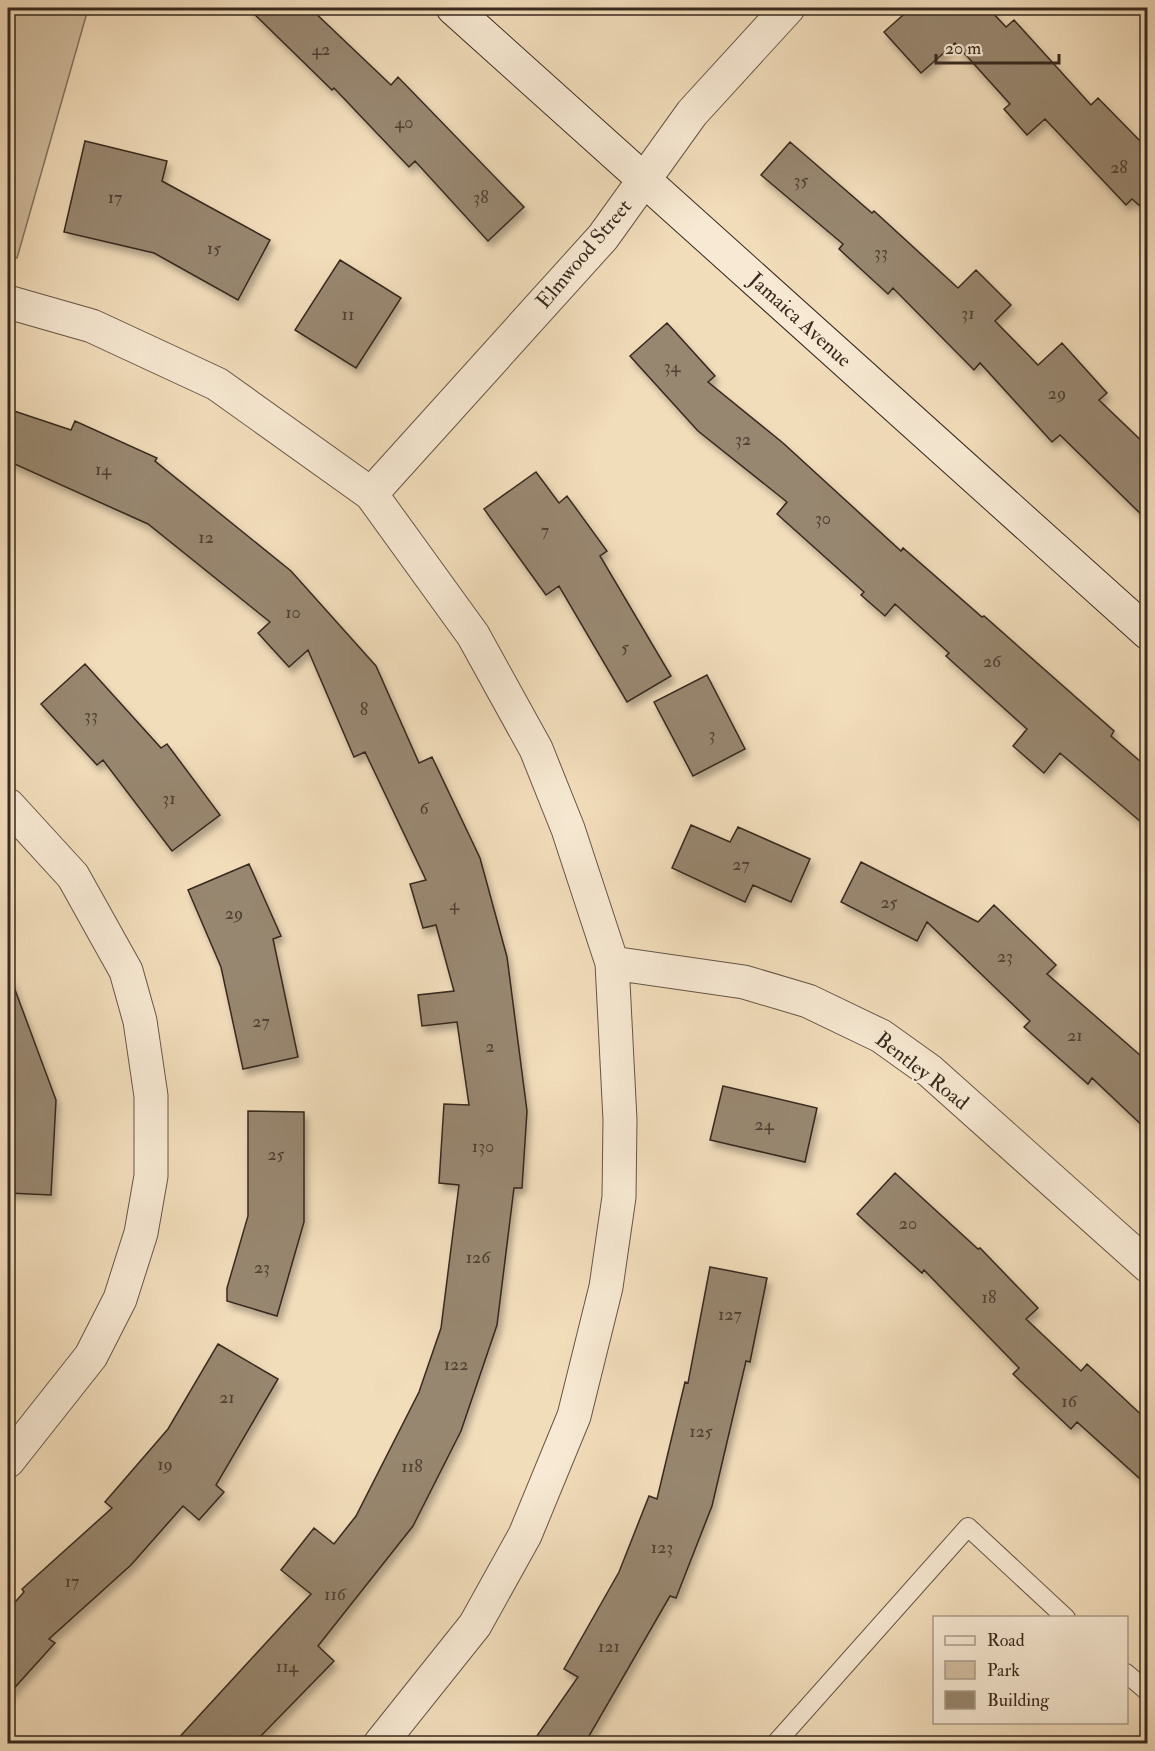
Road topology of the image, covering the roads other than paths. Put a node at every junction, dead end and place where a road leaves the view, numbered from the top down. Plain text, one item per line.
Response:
1 (453, 8) edge
2 (788, 8) edge
3 (644, 179) junction
4 (8, 303) edge
5 (371, 494) junction
6 (1148, 633) edge
7 (8, 805) edge
8 (612, 963) junction
9 (1148, 1266) edge
10 (8, 1461) edge
11 (1065, 1616) edge
12 (1128, 1675) edge
13 (1148, 1692) edge
14 (380, 1743) edge
15 (775, 1743) edge

1 - 3 street, Jamaica Avenue
2 - 3 street, Elmwood Street
3 - 5 street, Elmwood Street
3 - 6 street, Jamaica Avenue
4 - 5 street
5 - 8 street
7 - 10 street
8 - 9 street, Bentley Road
8 - 14 street
11 - 15 lane
12 - 13 lane

